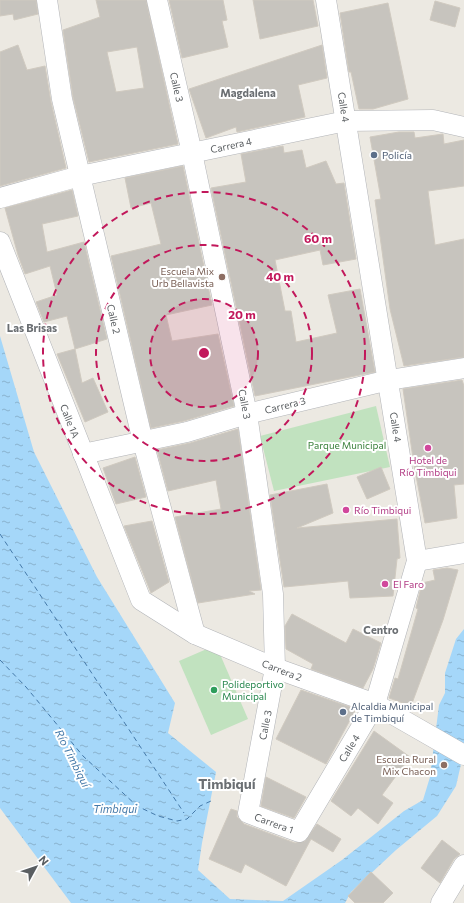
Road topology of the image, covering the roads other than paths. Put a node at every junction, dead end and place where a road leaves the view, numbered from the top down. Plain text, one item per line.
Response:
1 (47, 0) edge
2 (157, 0) edge
3 (326, 0) edge
4 (346, 121) junction
5 (464, 127) edge
6 (192, 153) junction
7 (80, 176) junction
8 (0, 198) edge
9 (0, 242) edge
10 (464, 368) edge
11 (389, 380) junction
12 (247, 414) junction
13 (143, 442) junction
14 (84, 454) junction
15 (464, 553) edge
16 (417, 561) junction
17 (141, 600) joint
18 (194, 634) junction
19 (276, 668) junction
20 (375, 704) junction
21 (464, 755) edge
22 (248, 813) joint
23 (299, 832) joint
24 (464, 865) edge
25 (441, 903) edge

1 - 7 street, Calle 2
2 - 6 street, Calle 3
3 - 4 street, Calle 4
4 - 5 street, Carrera 4
4 - 6 street, Carrera 4
4 - 11 street, Calle 4
6 - 7 street, Carrera 4
6 - 12 street, Calle 3
7 - 8 street, Carrera 4
7 - 13 street, Calle 2
9 - 14 street, Calle 1A
10 - 11 street, Carrera 3
11 - 12 street, Carrera 3
11 - 16 street, Calle 4
12 - 13 street, Carrera 3
12 - 19 street, Calle 3
13 - 14 street, Carrera 3
13 - 18 street, Calle 2
14 - 17 street, Calle 1A
15 - 16 street
16 - 20 street, Calle 4
17 - 18 street, Carrera 2
18 - 19 street, Carrera 2
19 - 20 street, Carrera 2
19 - 22 street, Calle 3
20 - 21 street, Carrera 2
20 - 23 street, Calle 4
22 - 23 street, Carrera 1
24 - 25 street

